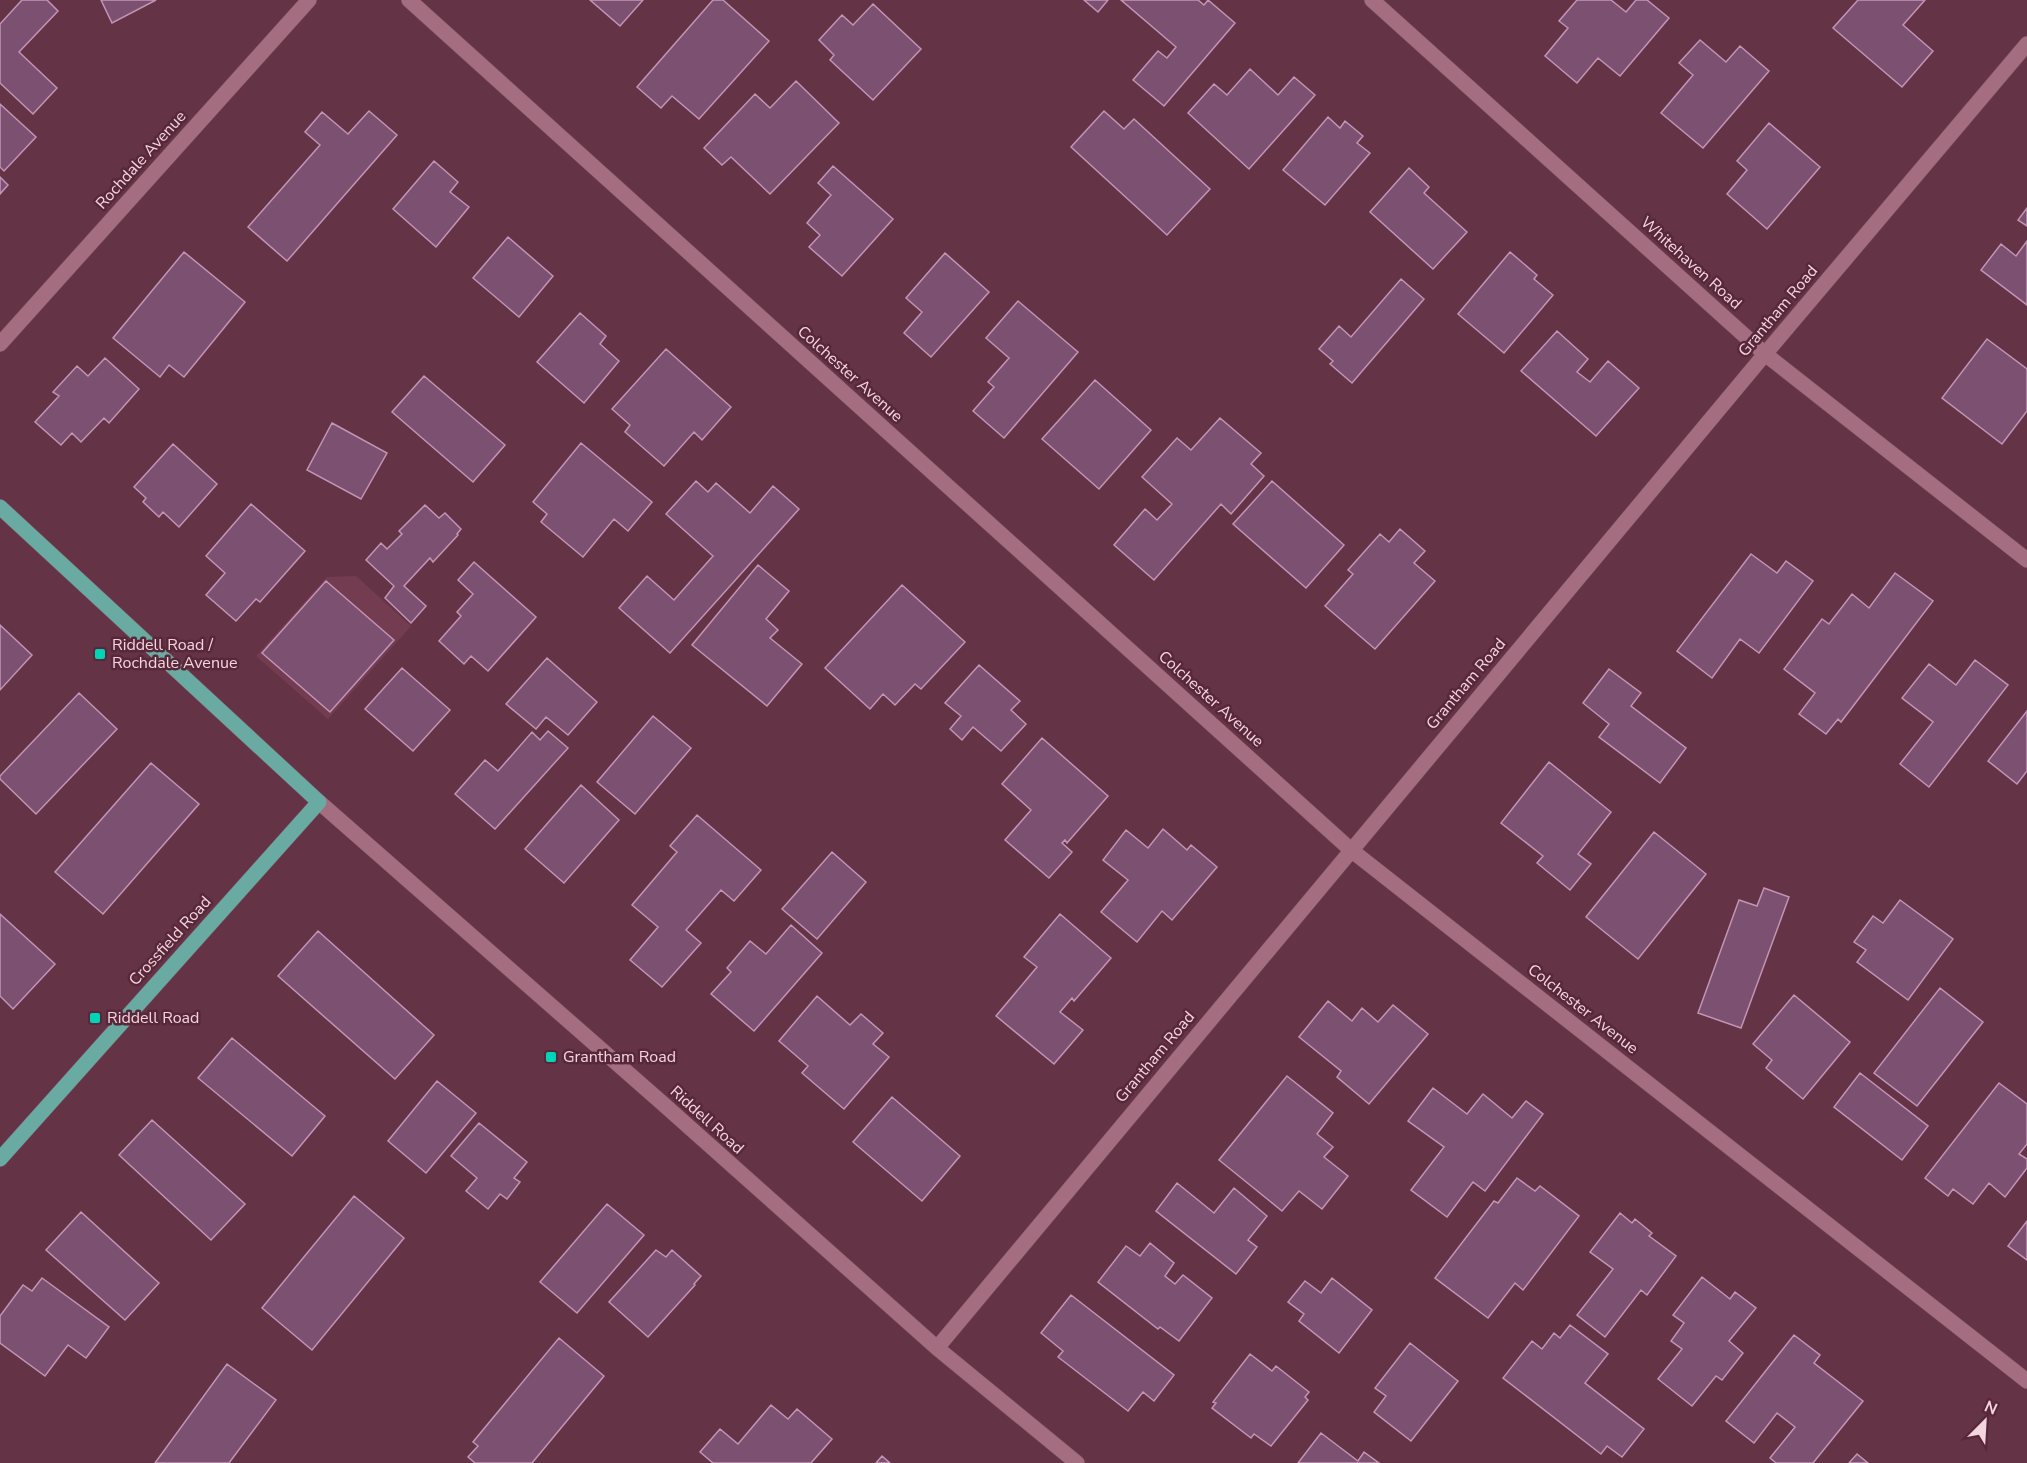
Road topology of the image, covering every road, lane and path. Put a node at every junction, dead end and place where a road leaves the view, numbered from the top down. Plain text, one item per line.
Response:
1 (309, 0) edge
2 (409, 0) edge
3 (1372, 0) edge
4 (2027, 44) edge
5 (0, 344) edge
6 (1765, 354) junction
7 (0, 507) edge
8 (2027, 560) edge
9 (319, 802) junction
10 (1351, 850) junction
11 (0, 1159) edge
12 (936, 1348) junction
13 (2027, 1381) edge
14 (1077, 1463) edge

1 - 5 street, Rochdale Avenue
2 - 10 street, Colchester Avenue
3 - 6 street, Whitehaven Road
4 - 6 street, Grantham Road
6 - 8 street, Whitehaven Road
6 - 10 street, Grantham Road
7 - 9 main road, Riddell Road
9 - 11 main road, Crossfield Road
9 - 12 street, Riddell Road
10 - 12 street, Grantham Road
10 - 13 street, Colchester Avenue
12 - 14 street, Riddell Road

